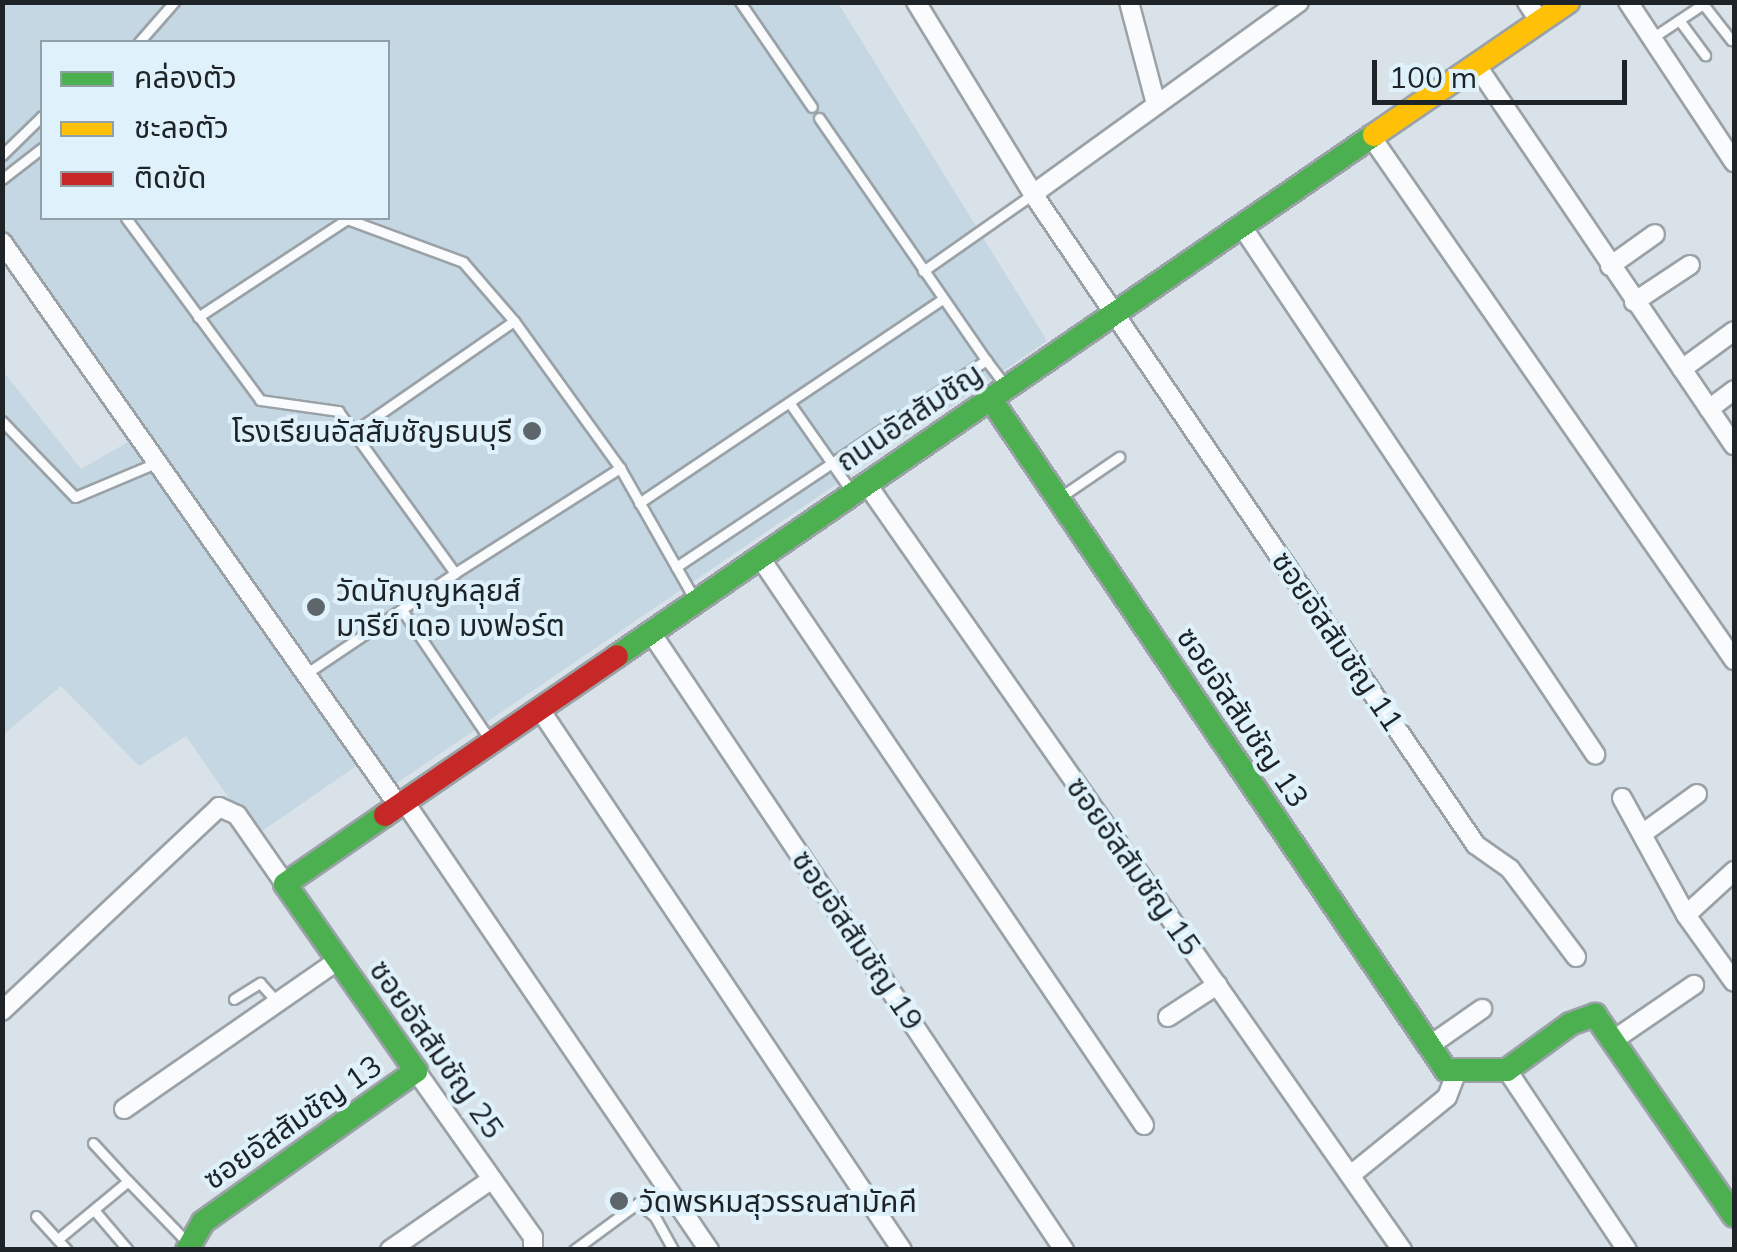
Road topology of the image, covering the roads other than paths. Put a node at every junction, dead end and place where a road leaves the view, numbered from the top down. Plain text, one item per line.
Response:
1 (174, 2) edge
2 (740, 2) edge
3 (916, 2) edge
4 (1130, 2) edge
5 (1299, 2) edge
6 (1568, 2) edge
7 (1628, 2) edge
8 (1534, 12) edge
9 (1679, 20) junction
10 (1652, 38) junction
11 (141, 40) edge
12 (1731, 40) dead end
13 (1704, 54) dead end
14 (1476, 66) junction
15 (1156, 104) junction
16 (812, 107) dead end
17 (40, 118) edge
18 (819, 118) dead end
19 (1370, 135) junction
20 (40, 150) edge
21 (2, 155) edge
22 (1734, 162) edge
23 (2, 180) edge
24 (1033, 194) junction
25 (127, 220) edge
26 (345, 220) edge
27 (350, 220) edge
28 (1240, 226) junction
29 (1655, 234) dead end
30 (2, 242) edge
31 (1690, 265) dead end
32 (1610, 266) junction
33 (923, 271) junction
34 (943, 299) junction
35 (1634, 302) junction
36 (1115, 312) junction
37 (198, 316) junction
38 (514, 320) junction
39 (1734, 331) edge
40 (986, 360) junction
41 (1682, 369) junction
42 (1734, 390) edge
43 (998, 392) junction
44 (791, 405) junction
45 (1709, 409) junction
46 (2, 421) edge
47 (354, 431) junction
48 (1734, 445) edge
49 (1119, 457) dead end
50 (831, 462) junction
51 (156, 463) junction
52 (620, 468) junction
53 (859, 488) junction
54 (1058, 498) junction
55 (640, 503) junction
56 (759, 556) junction
57 (676, 567) junction
58 (455, 573) junction
59 (695, 599) junction
60 (402, 610) junction
61 (650, 631) junction
62 (1734, 660) edge
63 (304, 675) junction
64 (539, 708) junction
65 (491, 742) junction
66 (1596, 754) dead end
67 (1698, 794) dead end
68 (1622, 798) dead end
69 (401, 803) junction
70 (1642, 834) junction
71 (1734, 872) edge
72 (285, 884) junction
73 (1686, 915) junction
74 (1576, 957) dead end
75 (1728, 959) edge
76 (338, 960) junction
77 (1734, 982) edge
78 (1694, 985) dead end
79 (1217, 986) junction
80 (234, 999) dead end
81 (276, 1002) junction
82 (1482, 1009) dead end
83 (2, 1011) edge
84 (1168, 1017) dead end
85 (1615, 1038) junction
86 (1430, 1046) junction
87 (1507, 1070) junction
88 (416, 1072) junction
89 (1451, 1072) junction
90 (124, 1109) dead end
91 (1144, 1124) dead end
92 (92, 1143) dead end
93 (1352, 1174) junction
94 (492, 1179) junction
95 (128, 1180) junction
96 (94, 1210) junction
97 (36, 1216) dead end
98 (1734, 1216) edge
99 (58, 1240) junction
100 (189, 1247) edge
101 (67, 1250) edge
102 (128, 1250) edge
103 (390, 1250) edge
104 (533, 1250) edge
105 (574, 1250) edge
106 (672, 1250) edge
107 (709, 1250) edge
108 (902, 1250) edge
109 (1064, 1250) edge
110 (1402, 1250) edge
111 (1627, 1250) edge

1 - 11 lane
2 - 16 lane
3 - 24 street, ซอยอัสสัมชัญ 11
4 - 15 street
5 - 15 street
6 - 8 street, ถนนอัสสัมชัญ
7 - 10 street
8 - 14 street, ถนนอัสสัมชัญ
9 - 10 lane
9 - 12 lane
9 - 13 lane
10 - 22 street
14 - 19 street, ถนนอัสสัมชัญ
14 - 32 street
15 - 24 street
17 - 21 lane
18 - 33 lane
19 - 28 street, ถนนอัสสัมชัญ
19 - 62 street
20 - 23 lane
24 - 33 lane
24 - 36 street, ซอยอัสสัมชัญ 11
25 - 37 lane
26 - 37 lane
27 - 38 lane
28 - 36 street, ถนนอัสสัมชัญ
28 - 66 street
29 - 32 street
30 - 51 street
31 - 35 street
32 - 35 street
33 - 34 lane
34 - 40 lane
34 - 44 lane
35 - 41 street
36 - 43 street, ถนนอัสสัมชัญ
36 - 74 street, ซอยอัสสัมชัญ 11
37 - 47 lane
38 - 47 lane
38 - 52 lane
39 - 41 street
40 - 43 lane
40 - 50 lane
41 - 45 street
42 - 45 street
43 - 53 street, ถนนอัสสัมชัญ
43 - 54 street, ซอยอัสสัมชัญ 13
44 - 50 lane
44 - 55 lane
45 - 48 street
46 - 51 lane
47 - 58 lane
49 - 54 lane
50 - 53 lane
50 - 57 lane
51 - 63 street
52 - 55 lane
52 - 58 lane
53 - 56 street, ถนนอัสสัมชัญ
53 - 79 street, ซอยอัสสัมชัญ 15
54 - 86 street, ซอยอัสสัมชัญ 13
55 - 57 lane
56 - 59 street, ถนนอัสสัมชัญ
56 - 91 street
57 - 59 lane
58 - 60 lane
59 - 61 street, ถนนอัสสัมชัญ
60 - 63 lane
60 - 65 lane
61 - 64 street, ถนนอัสสัมชัญ
61 - 109 street, ซอยอัสสัมชัญ 19
63 - 69 street
64 - 65 street, ถนนอัสสัมชัญ
64 - 108 street
65 - 69 street, ถนนอัสสัมชัญ
67 - 70 street
68 - 70 street
69 - 72 street, ถนนอัสสัมชัญ
69 - 107 street
70 - 73 street
71 - 73 street
72 - 76 street, ซอยอัสสัมชัญ 25
72 - 83 street
73 - 75 street
75 - 77 street
76 - 81 street
76 - 88 street, ซอยอัสสัมชัญ 25
78 - 85 street
79 - 84 street
79 - 93 street, ซอยอัสสัมชัญ 15
80 - 81 lane
81 - 90 street
82 - 86 street
85 - 87 street
85 - 98 street
86 - 89 street, ซอยอัสสัมชัญ 13
87 - 89 street
87 - 111 street
88 - 94 street, ซอยอัสสัมชัญ 25
88 - 100 street, ซอยอัสสัมชัญ 13
89 - 93 street
92 - 95 lane
93 - 110 street, ซอยอัสสัมชัญ 15
94 - 103 street
94 - 104 street, ซอยอัสสัมชัญ 25
95 - 96 lane
95 - 100 lane
96 - 99 lane
96 - 102 lane
97 - 99 lane
99 - 101 lane
105 - 106 lane

